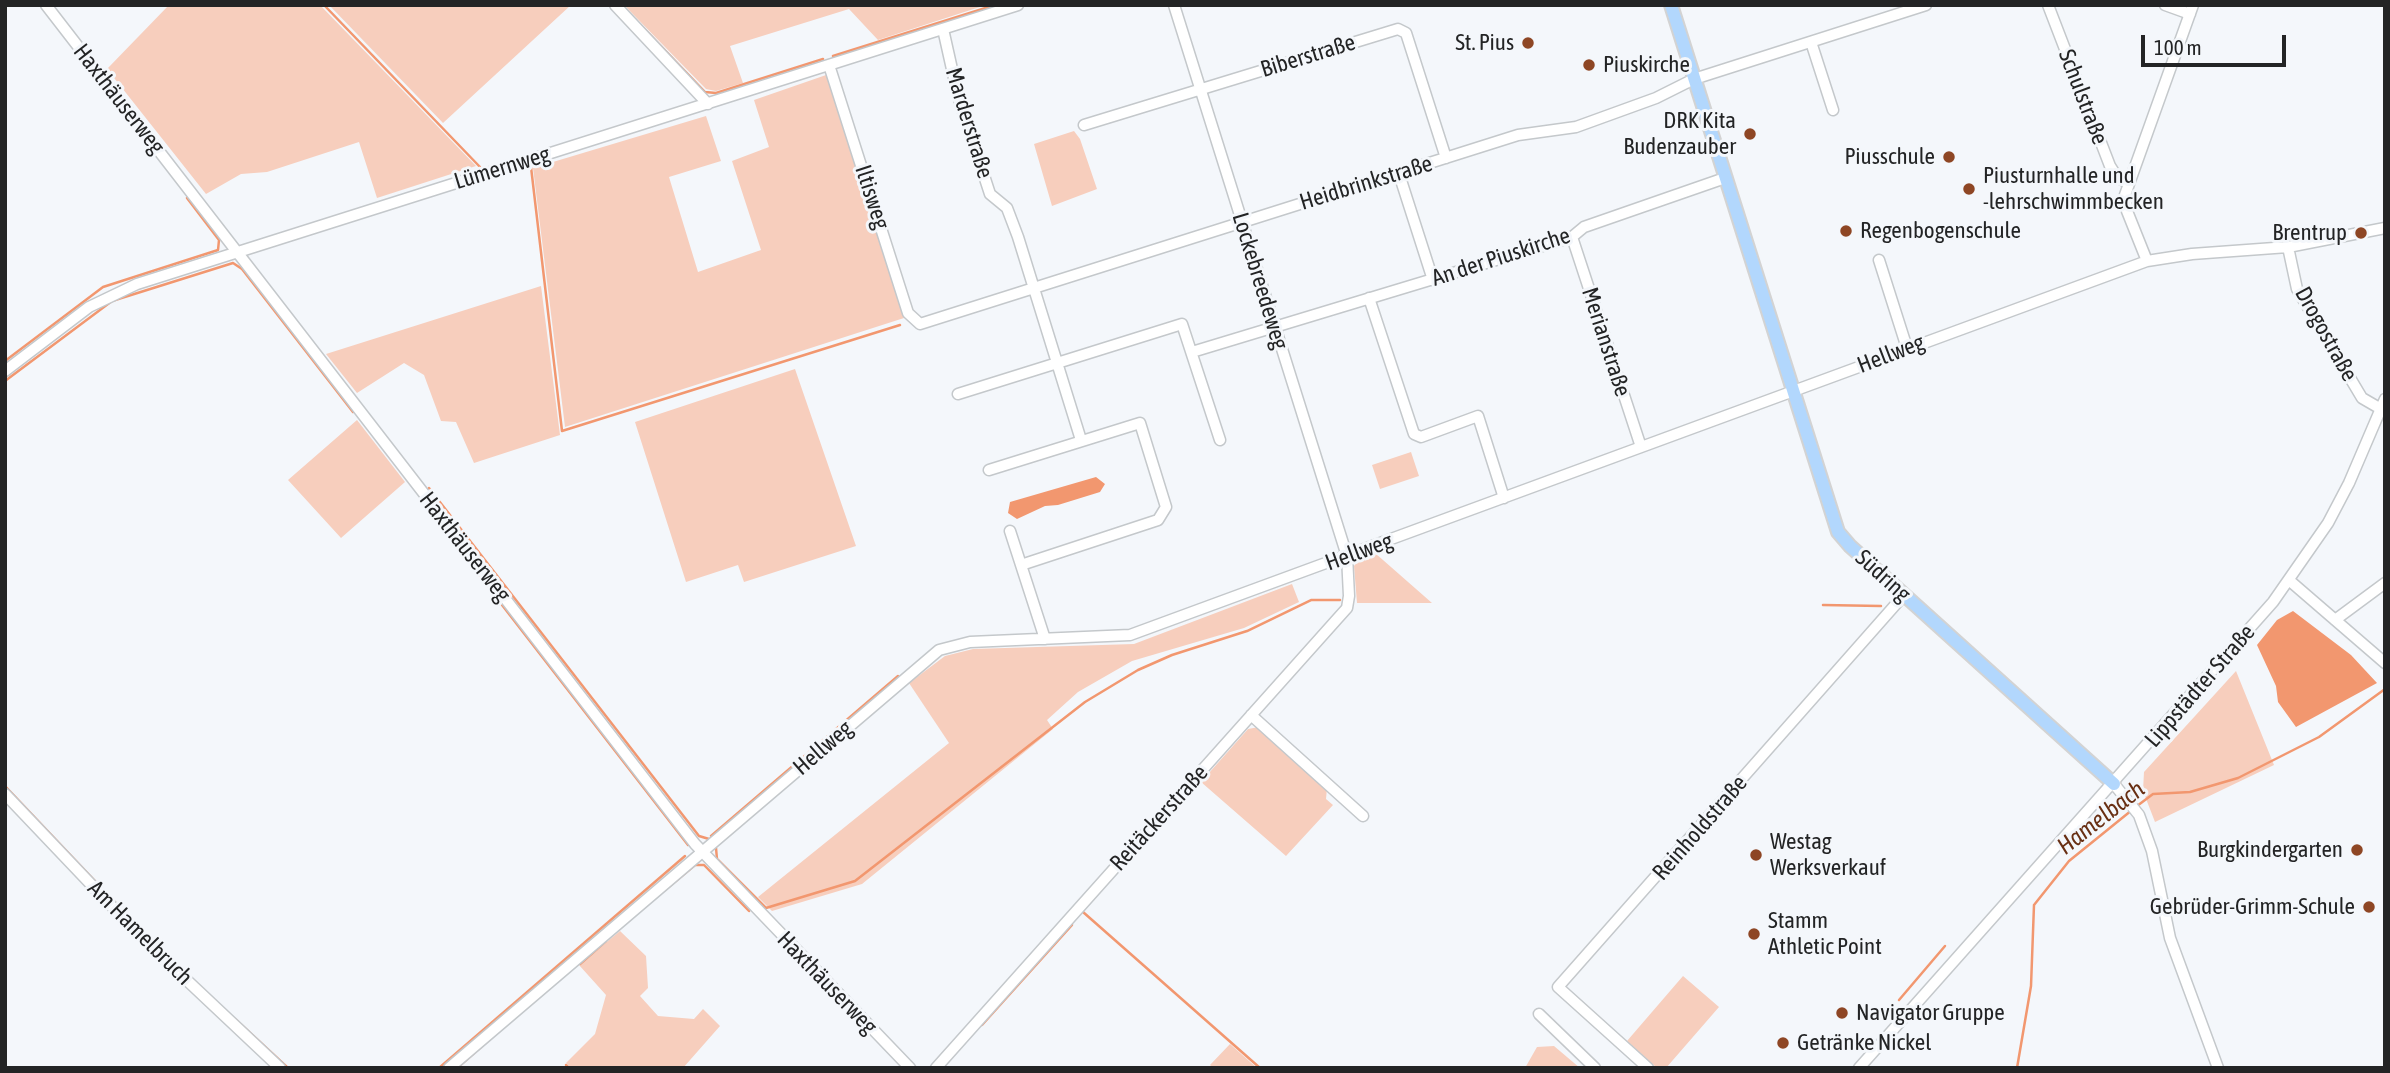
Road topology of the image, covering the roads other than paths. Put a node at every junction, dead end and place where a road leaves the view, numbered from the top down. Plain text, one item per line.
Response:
1 (46, 5) edge
2 (615, 5) edge
3 (1018, 5) edge
4 (1174, 5) edge
5 (1671, 5) edge
6 (2048, 5) edge
7 (2165, 5) edge
8 (1919, 6) edge
9 (2191, 10) edge
10 (943, 29) junction
11 (1811, 43) junction
12 (830, 65) junction
13 (1693, 79) junction
14 (1201, 90) junction
15 (708, 104) junction
16 (1833, 110) dead end
17 (1084, 124) dead end
18 (1446, 158) junction
19 (1399, 174) junction
20 (1725, 178) junction
21 (2128, 183) junction
22 (1242, 222) junction
23 (2385, 228) edge
24 (1572, 237) junction
25 (2288, 247) junction
26 (238, 252) junction
27 (1879, 260) dead end
28 (2147, 261) junction
29 (1433, 280) junction
30 (1033, 288) junction
31 (1369, 298) junction
32 (920, 324) joint
33 (1274, 327) junction
34 (1907, 348) junction
35 (1192, 352) junction
36 (1057, 364) junction
37 (5, 371) edge
38 (1792, 391) junction
39 (958, 394) dead end
40 (2383, 404) edge
41 (1081, 440) junction
42 (1220, 440) dead end
43 (1641, 447) junction
44 (989, 470) dead end
45 (1504, 498) junction
46 (1010, 531) dead end
47 (1347, 556) junction
48 (1021, 565) junction
49 (2290, 581) junction
50 (2385, 583) edge
51 (1904, 595) junction
52 (2335, 620) junction
53 (1045, 639) junction
54 (2385, 663) edge
55 (1251, 715) junction
56 (2114, 784) junction
57 (5, 794) edge
58 (1363, 816) dead end
59 (702, 852) junction
60 (1539, 1014) dead end
61 (280, 1068) edge
62 (449, 1068) edge
63 (910, 1068) edge
64 (936, 1068) edge
65 (1595, 1068) edge
66 (1648, 1068) edge
67 (1859, 1068) edge
68 (2218, 1068) edge

1 - 26 street, Haxthäuserweg
2 - 15 street
3 - 10 street, Lümernweg
4 - 14 street, Lockebreedeweg
5 - 13 main road, Südring
6 - 21 street, Schulstraße
7 - 9 street
8 - 11 street, Heidbrinkstraße
9 - 21 street
10 - 12 street, Lümernweg
10 - 30 street, Marderstraße
11 - 13 street, Heidbrinkstraße
11 - 16 street
12 - 15 street, Lümernweg
12 - 32 street, Iltisweg
13 - 18 street, Heidbrinkstraße
13 - 20 main road, Südring
14 - 17 street, Biberstraße
14 - 18 street, Biberstraße
14 - 22 street, Lockebreedeweg
15 - 26 street, Lümernweg
18 - 19 street, Heidbrinkstraße
19 - 22 street, Heidbrinkstraße
19 - 29 street
20 - 24 street, An der Piuskirche
20 - 38 main road, Südring
21 - 28 street
22 - 30 street, Heidbrinkstraße
22 - 33 street, Lockebreedeweg
23 - 25 street, Hellweg
24 - 29 street, An der Piuskirche
24 - 43 street, Merianstraße
25 - 28 street, Hellweg
25 - 40 street, Drogostraße
26 - 37 street, Lümernweg
26 - 59 street, Haxthäuserweg
27 - 34 street
28 - 34 street, Hellweg
29 - 31 street, An der Piuskirche
30 - 32 street, Heidbrinkstraße
30 - 36 street, Marderstraße
31 - 33 street, An der Piuskirche
31 - 45 street
33 - 35 street, An der Piuskirche
33 - 47 street, Lockebreedeweg
34 - 38 street, Hellweg
35 - 36 street
35 - 42 street
36 - 39 street
36 - 41 street, Marderstraße
38 - 43 street, Hellweg
38 - 51 main road, Südring
40 - 49 street, Lippstädter Straße
41 - 44 street
41 - 48 street
43 - 45 street, Hellweg
45 - 47 street, Hellweg
46 - 48 street
47 - 53 street, Hellweg
47 - 55 street, Reitäckerstraße
48 - 53 street
49 - 52 street
49 - 56 street, Lippstädter Straße
50 - 52 street
51 - 56 main road, Südring
51 - 66 street, Reinholdstraße
52 - 54 street
53 - 59 street, Hellweg
55 - 58 street
55 - 64 street, Reitäckerstraße
56 - 67 street, Lippstädter Straße
56 - 68 street, Südring
57 - 61 street, Am Hamelbruch
59 - 62 street, Hellweg
59 - 63 street, Haxthäuserweg
60 - 65 street

